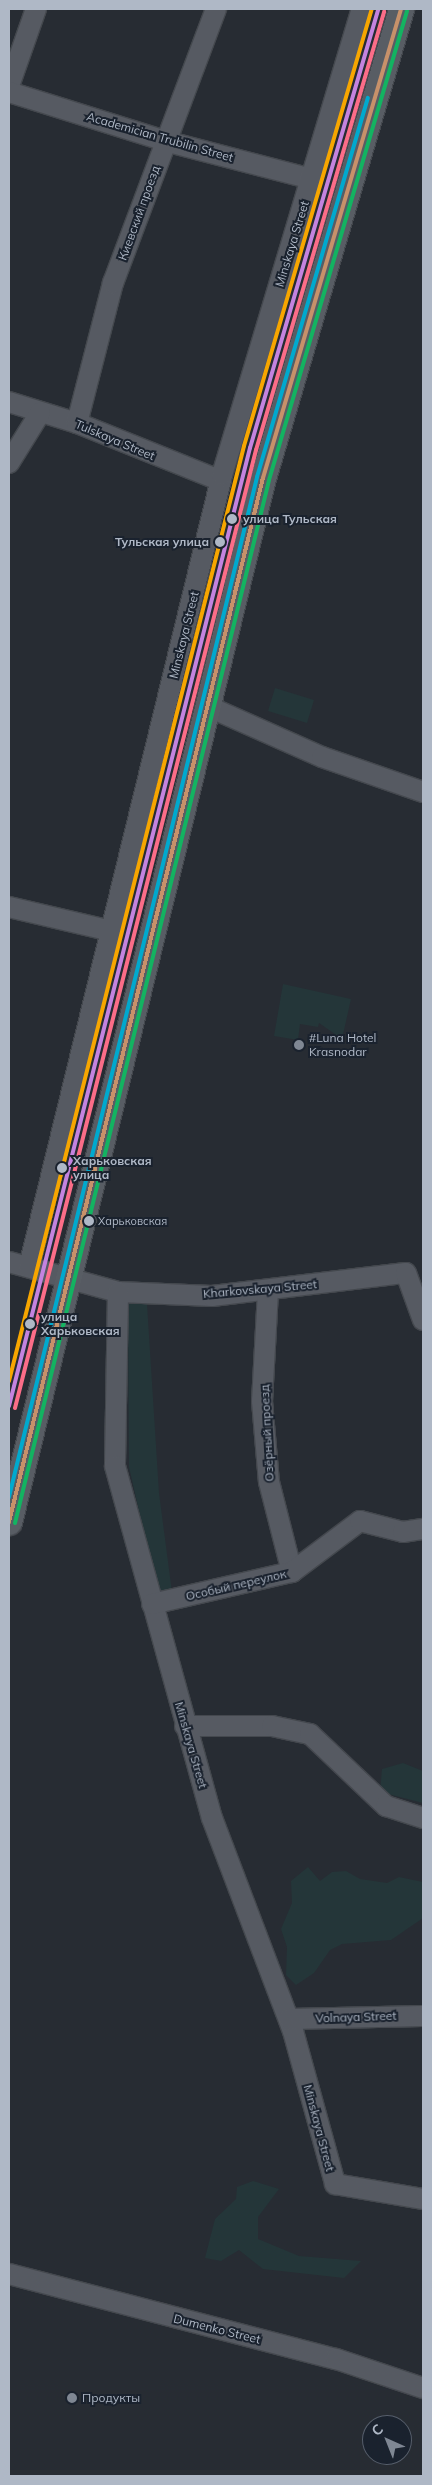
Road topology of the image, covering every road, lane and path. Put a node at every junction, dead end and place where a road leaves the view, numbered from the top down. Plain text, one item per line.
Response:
1 (36, 9) edge
2 (216, 9) edge
3 (362, 9) edge
4 (401, 9) edge
5 (9, 86) edge
6 (9, 92) edge
7 (165, 141) junction
8 (312, 179) junction
9 (9, 402) edge
10 (40, 412) junction
11 (77, 423) junction
12 (9, 463) edge
13 (221, 481) junction
14 (207, 706) junction
15 (423, 792) edge
16 (9, 907) edge
17 (111, 931) junction
18 (9, 1262) edge
19 (29, 1267) junction
20 (72, 1278) junction
21 (268, 1291) junction
22 (118, 1292) junction
23 (423, 1320) edge
24 (9, 1522) edge
25 (423, 1529) edge
26 (292, 1572) junction
27 (152, 1604) junction
28 (185, 1726) junction
29 (423, 1818) edge
30 (423, 2016) edge
31 (289, 2019) junction
32 (423, 2199) edge
33 (9, 2274) edge
34 (423, 2388) edge

1 - 5 street
2 - 7 street, Киевский проезд
3 - 8 street, Minskaya Street
4 - 14 main road
6 - 7 street, Academician Trubilin Street
7 - 8 street, Academician Trubilin Street
7 - 11 street, Киевский проезд
8 - 13 street, Minskaya Street
9 - 10 street, Tulskaya Street
10 - 11 street, Tulskaya Street
10 - 12 street
11 - 13 street, Tulskaya Street
13 - 17 street, Minskaya Street
14 - 15 street
14 - 20 main road
16 - 17 street
17 - 19 street, Minskaya Street
18 - 19 street, Kharkovskaya Street
19 - 20 street, Kharkovskaya Street
20 - 22 street, Kharkovskaya Street
20 - 24 main road
21 - 22 street, Kharkovskaya Street
21 - 23 street, Kharkovskaya Street
21 - 26 street, Озёрный проезд
22 - 27 street, Minskaya Street
25 - 26 street, Особый переулок
26 - 27 street, Особый переулок
27 - 28 street, Minskaya Street
28 - 29 street
28 - 31 street, Minskaya Street
30 - 31 street, Volnaya Street
31 - 32 street, Minskaya Street
33 - 34 street, Dumenko Street

